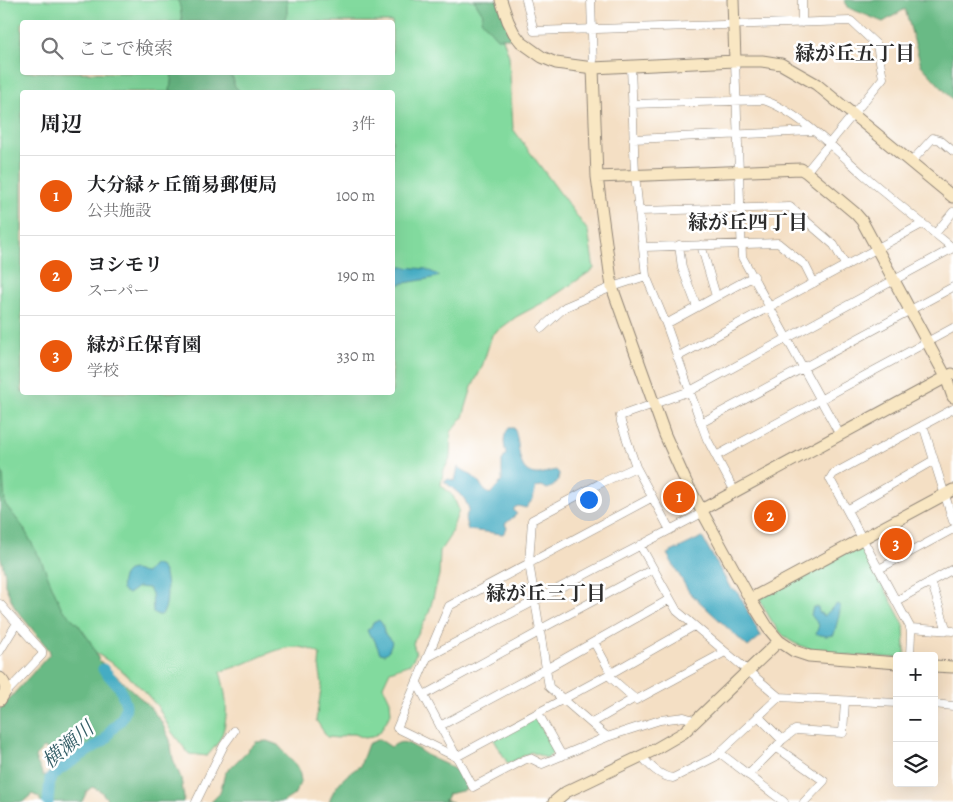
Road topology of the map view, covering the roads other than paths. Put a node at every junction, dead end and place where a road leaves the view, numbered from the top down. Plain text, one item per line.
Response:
1 (501, 0) edge
2 (526, 0) edge
3 (591, 0) edge
4 (733, 0) edge
5 (802, 0) edge
6 (802, 23) junction
7 (733, 25) junction
8 (592, 30) junction
9 (736, 61) junction
10 (631, 66) junction
11 (593, 68) junction
12 (737, 101) junction
13 (632, 104) junction
14 (854, 115) junction
15 (813, 131) junction
16 (738, 135) junction
17 (634, 139) junction
18 (830, 145) junction
19 (953, 151) edge
20 (911, 162) junction
21 (738, 171) junction
22 (806, 172) junction
23 (635, 174) junction
24 (597, 176) junction
25 (953, 197) edge
26 (741, 209) junction
27 (640, 211) junction
28 (953, 212) edge
29 (922, 224) junction
30 (935, 234) junction
31 (742, 244) junction
32 (701, 245) junction
33 (644, 246) junction
34 (679, 246) junction
35 (953, 248) edge
36 (877, 249) junction
37 (846, 266) junction
38 (646, 276) junction
39 (754, 276) junction
40 (894, 280) junction
41 (814, 283) junction
42 (612, 287) junction
43 (953, 287) edge
44 (716, 296) junction
45 (697, 306) junction
46 (771, 307) junction
47 (910, 311) junction
48 (666, 324) junction
49 (542, 328) dead end
50 (953, 328) edge
51 (788, 338) junction
52 (928, 342) junction
53 (677, 357) junction
54 (804, 367) junction
55 (950, 375) edge
56 (690, 391) junction
57 (953, 397) edge
58 (820, 399) junction
59 (654, 404) junction
60 (953, 409) edge
61 (701, 424) junction
62 (924, 425) junction
63 (840, 435) junction
64 (716, 456) junction
65 (934, 460) junction
66 (636, 467) junction
67 (735, 492) junction
68 (949, 492) edge
69 (652, 498) junction
70 (847, 510) junction
71 (702, 511) junction
72 (953, 521) edge
73 (953, 529) edge
74 (670, 530) junction
75 (862, 539) junction
76 (640, 545) junction
77 (529, 563) junction
78 (653, 569) junction
79 (879, 569) junction
80 (953, 569) edge
81 (931, 581) junction
82 (670, 599) junction
83 (750, 599) junction
84 (535, 600) junction
85 (896, 601) junction
86 (0, 604) edge
87 (17, 623) junction
88 (694, 626) junction
89 (910, 628) junction
90 (539, 631) junction
91 (950, 631) edge
92 (779, 641) junction
93 (594, 642) junction
94 (0, 651) edge
95 (725, 652) junction
96 (910, 652) edge
97 (428, 657) junction
98 (893, 663) edge
99 (938, 666) edge
100 (953, 667) edge
101 (546, 669) junction
102 (748, 671) junction
103 (609, 674) junction
104 (0, 678) edge
105 (417, 683) junction
106 (424, 695) junction
107 (779, 696) junction
108 (2, 698) edge
109 (635, 698) junction
110 (563, 699) junction
111 (846, 701) junction
112 (893, 703) edge
113 (938, 704) edge
114 (953, 706) edge
115 (538, 714) junction
116 (758, 716) junction
117 (697, 721) junction
118 (592, 724) junction
119 (440, 726) junction
120 (234, 731) dead end
121 (607, 736) junction
122 (782, 740) junction
123 (776, 747) junction
124 (720, 753) junction
125 (562, 756) junction
126 (642, 756) junction
127 (456, 757) junction
128 (748, 775) junction
129 (196, 802) edge
130 (554, 802) edge
131 (784, 802) edge
132 (804, 802) edge

1 - 11 street
2 - 8 street
3 - 8 street
4 - 7 street
5 - 6 street
6 - 7 street
6 - 14 street
7 - 8 street
7 - 9 street
8 - 11 street
9 - 10 street
9 - 12 street
9 - 14 street
10 - 11 street
10 - 13 street
11 - 24 street
12 - 13 street
12 - 15 street
12 - 16 street
13 - 17 street
14 - 18 street
14 - 20 street
15 - 16 street
15 - 18 street
16 - 17 street
16 - 21 street
17 - 23 street
18 - 22 street
18 - 29 street
19 - 20 street
20 - 25 street
21 - 22 street
21 - 23 street
21 - 26 street
22 - 36 street
23 - 24 street
23 - 27 street
24 - 42 street
26 - 27 street
26 - 31 street
26 - 37 street
27 - 33 street
28 - 30 street
29 - 30 street
29 - 36 street
30 - 35 street
31 - 32 street
31 - 39 street
31 - 41 street
32 - 34 street
32 - 44 street
33 - 34 street
33 - 38 street
34 - 45 street
35 - 40 street
36 - 37 street
36 - 40 street
37 - 41 street
38 - 42 street
38 - 48 street
39 - 44 street
39 - 46 street
40 - 47 street
40 - 51 street
41 - 46 street
42 - 49 street
42 - 59 street
43 - 47 street
44 - 45 street
45 - 48 street
46 - 51 street
46 - 53 street
47 - 52 street
47 - 54 street
48 - 53 street
50 - 52 street
51 - 54 street
51 - 56 street
52 - 55 street
52 - 58 street
53 - 56 street
54 - 58 street
54 - 61 street
55 - 57 street
55 - 63 street
56 - 59 street
56 - 61 street
58 - 63 street
58 - 64 street
59 - 66 street
59 - 71 street
60 - 62 street
61 - 64 street
62 - 65 street
62 - 70 street
63 - 67 street
64 - 67 street
65 - 68 street
65 - 70 street
66 - 69 street
66 - 77 street
67 - 71 street
68 - 72 street
68 - 75 street
69 - 74 street
69 - 77 street
70 - 75 street
71 - 74 street
71 - 83 street
73 - 79 street
74 - 76 street
75 - 79 street
75 - 83 street
76 - 78 street
76 - 84 street
77 - 84 street
77 - 97 street
78 - 82 street
78 - 90 street
79 - 85 street
80 - 81 street
81 - 85 street
81 - 91 street
82 - 88 street
82 - 93 street
83 - 92 street
84 - 90 street
84 - 97 street
85 - 89 street
86 - 87 street
87 - 94 street
87 - 108 street
88 - 95 street
88 - 103 street
89 - 91 street
89 - 96 street
90 - 101 street
90 - 106 street
92 - 98 street
92 - 102 street
93 - 101 street
93 - 103 street
95 - 102 street
95 - 109 street
97 - 105 street
99 - 100 street
101 - 110 street
101 - 119 street
102 - 107 street
102 - 117 street
103 - 109 street
103 - 110 street
104 - 108 street
105 - 106 street
105 - 127 street
106 - 119 street
107 - 111 street
107 - 116 street
109 - 118 street
110 - 115 street
110 - 118 street
111 - 112 street
111 - 122 street
113 - 114 street
115 - 125 street
115 - 127 street
116 - 122 street
116 - 124 street
117 - 121 street
117 - 126 street
118 - 121 street
119 - 127 street
120 - 129 street
121 - 125 street
122 - 123 street
123 - 128 street
123 - 132 street
124 - 126 street
124 - 128 street
125 - 127 street
126 - 130 street
128 - 131 street

